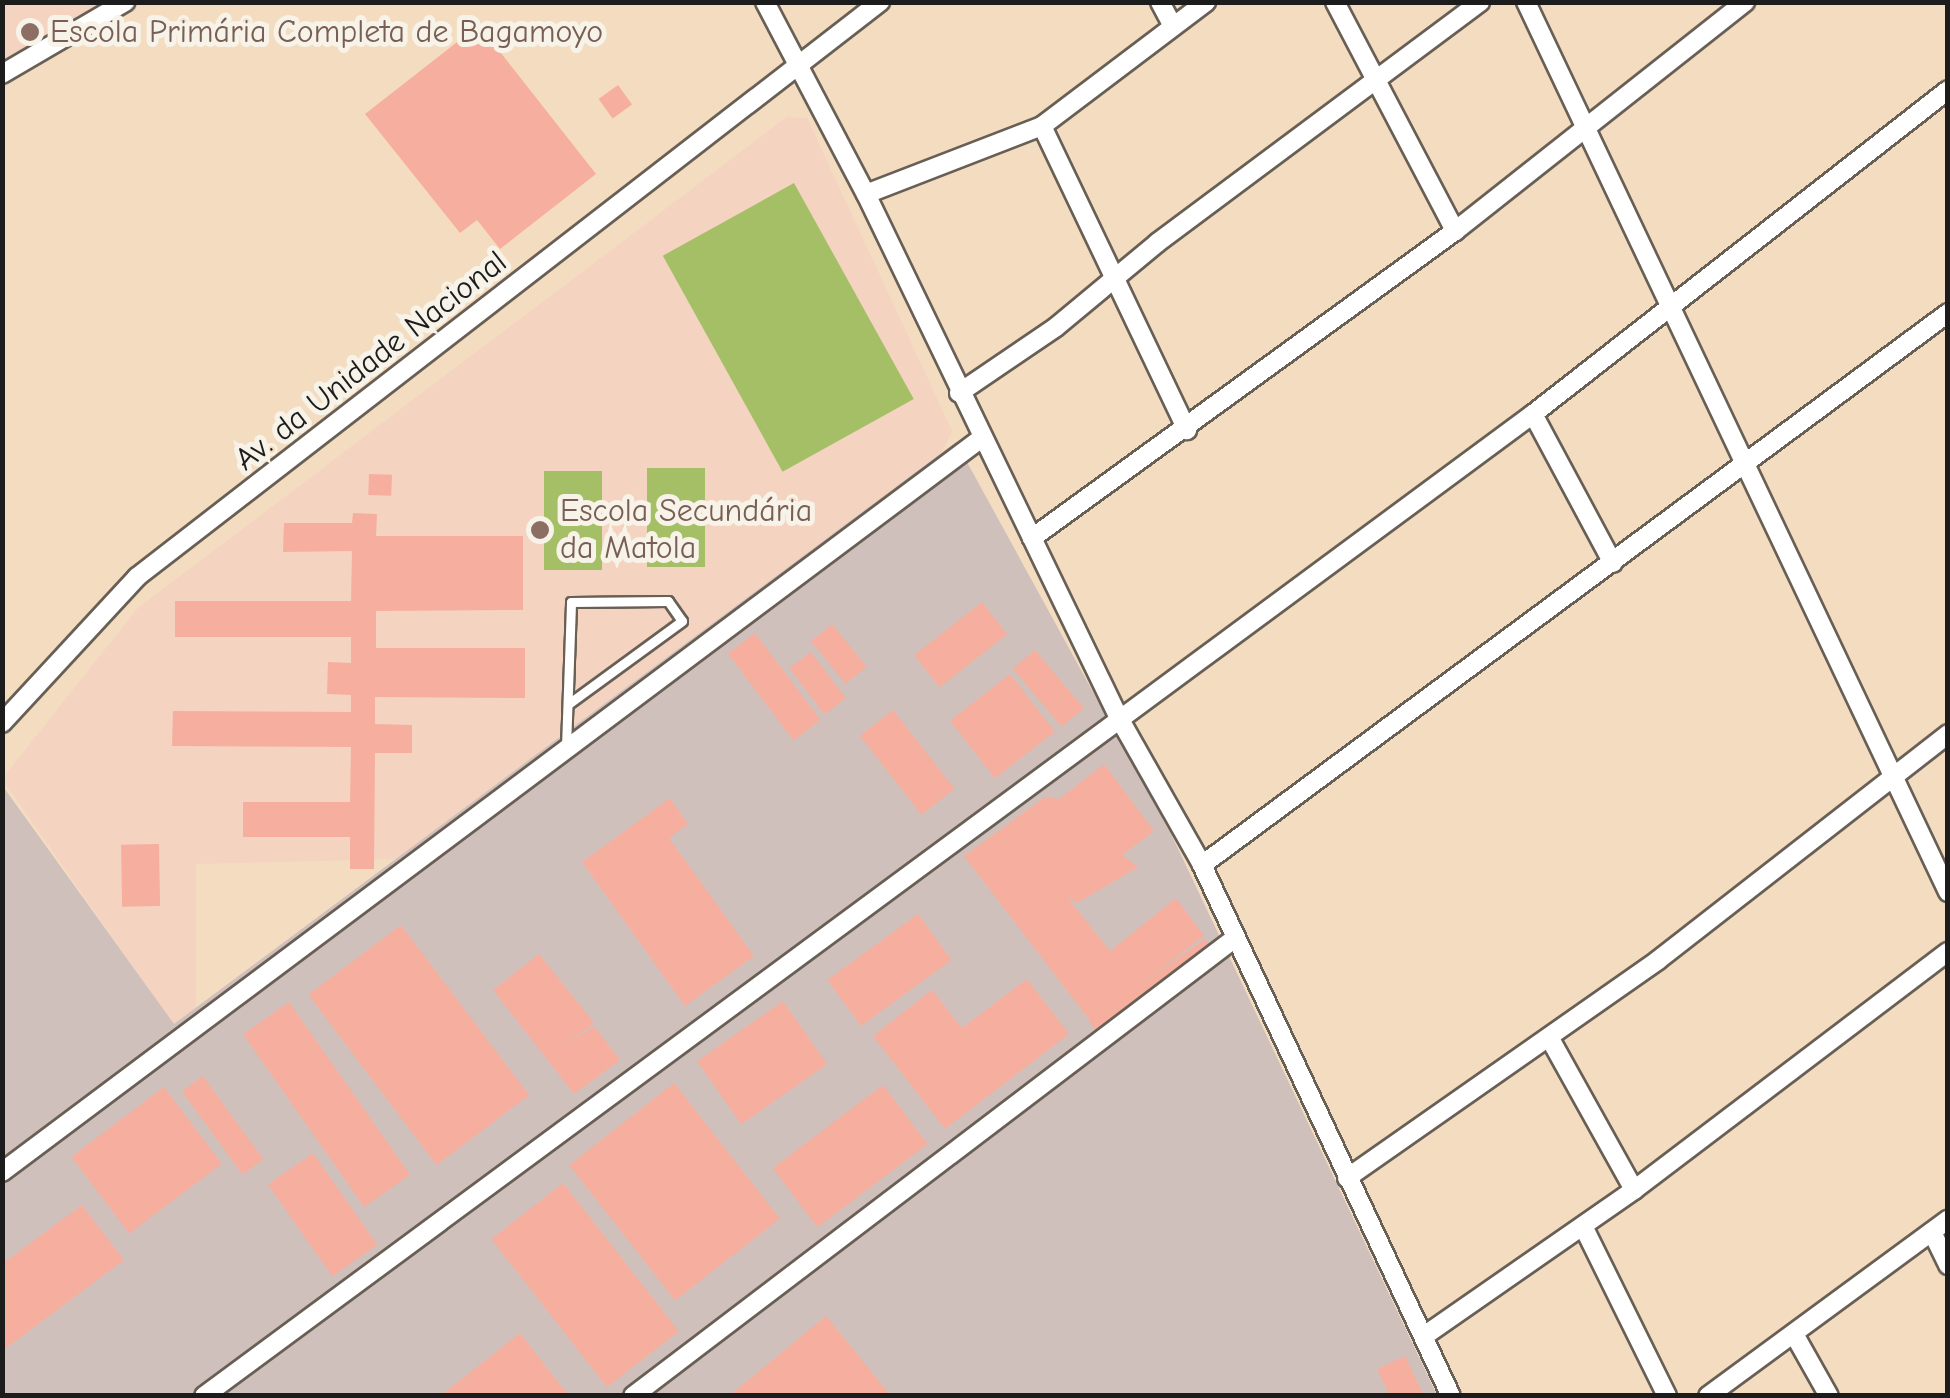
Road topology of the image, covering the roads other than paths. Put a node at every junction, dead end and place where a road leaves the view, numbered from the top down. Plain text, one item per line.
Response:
1 (125, 2) edge
2 (765, 2) edge
3 (880, 2) edge
4 (1160, 2) edge
5 (1206, 2) edge
6 (1335, 2) edge
7 (1480, 2) edge
8 (1526, 2) edge
9 (1740, 4) edge
10 (1173, 26) junction
11 (795, 66) junction
12 (2, 74) edge
13 (1377, 76) junction
14 (1948, 90) edge
15 (1042, 126) junction
16 (1588, 129) junction
17 (866, 194) junction
18 (1455, 231) junction
19 (1117, 277) junction
20 (1669, 308) junction
21 (1948, 313) edge
22 (959, 393) junction
23 (1533, 414) junction
24 (1187, 430) junction
25 (979, 440) junction
26 (1745, 462) junction
27 (1032, 538) junction
28 (1613, 563) junction
29 (568, 704) junction
30 (1119, 718) junction
31 (2, 723) edge
32 (1948, 734) edge
33 (566, 750) junction
34 (1892, 781) junction
35 (1202, 865) junction
36 (1948, 892) edge
37 (1235, 938) junction
38 (1948, 952) edge
39 (1549, 1037) junction
40 (2, 1172) edge
41 (1347, 1178) junction
42 (1634, 1190) junction
43 (1948, 1220) edge
44 (1583, 1226) junction
45 (1932, 1232) junction
46 (1948, 1265) edge
47 (1794, 1334) junction
48 (1424, 1336) junction
49 (204, 1396) edge
50 (633, 1396) edge
51 (1452, 1396) edge
52 (1667, 1396) edge
53 (1708, 1396) edge
54 (1828, 1396) edge

1 - 12 street
2 - 11 street
3 - 11 street, Av. da Unidade Nacional
4 - 10 street
5 - 10 street
6 - 13 street
7 - 13 street
8 - 16 street
9 - 16 street
10 - 15 street
11 - 17 street
11 - 31 street, Av. da Unidade Nacional
13 - 18 street
13 - 19 street
14 - 20 street
15 - 17 street
15 - 19 street
16 - 18 street
16 - 20 street
17 - 22 street
18 - 24 street
19 - 22 street
19 - 24 street
20 - 23 street
20 - 26 street
21 - 26 street
22 - 25 street
23 - 28 street
23 - 30 street
24 - 27 street
25 - 27 street
25 - 33 street
26 - 28 street
26 - 34 street
27 - 30 street
28 - 35 street
29 - 29 lane
29 - 33 lane
30 - 35 street
30 - 49 street
32 - 34 street
33 - 40 street
34 - 36 street
34 - 39 street
35 - 37 street
37 - 41 street
37 - 50 street
38 - 42 street
39 - 41 street
39 - 42 street
41 - 48 street
42 - 44 street
43 - 45 street
44 - 48 street
44 - 52 street
45 - 46 street
45 - 47 street
47 - 53 street
47 - 54 street
48 - 51 street

